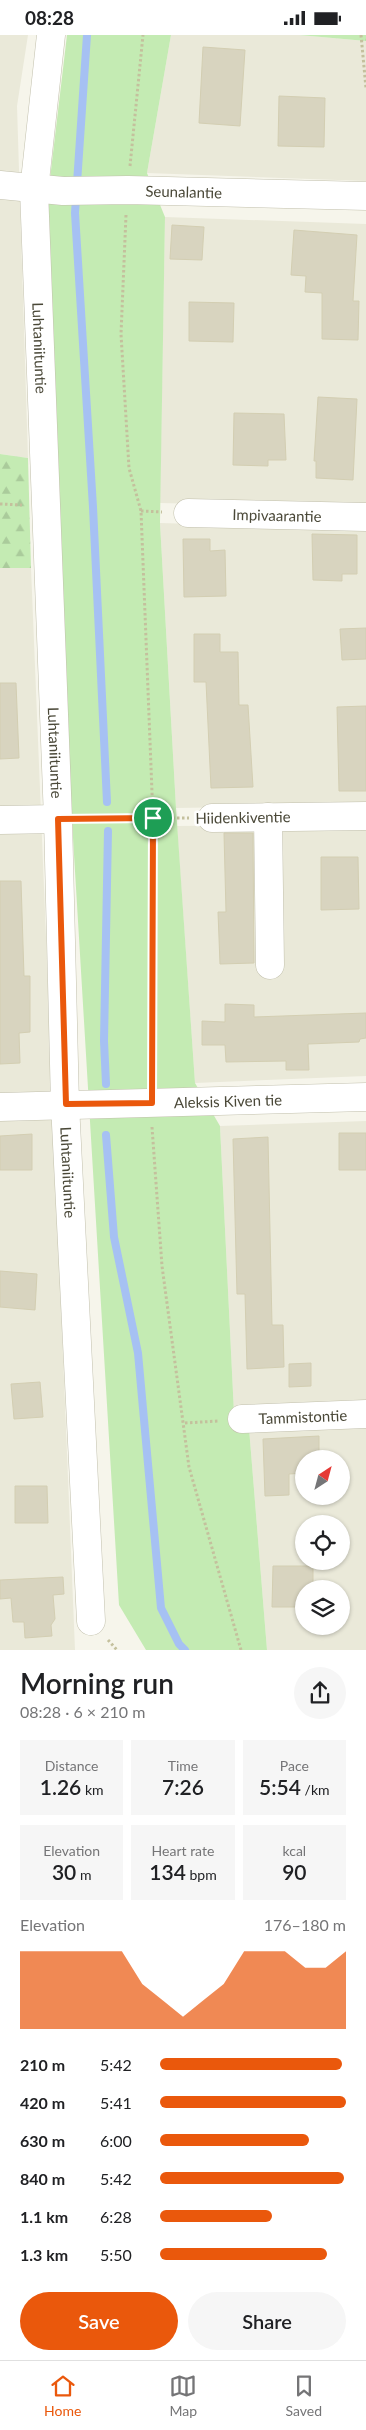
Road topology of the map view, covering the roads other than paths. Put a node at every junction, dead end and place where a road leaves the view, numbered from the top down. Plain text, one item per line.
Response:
1 (51, 35) edge
2 (0, 185) edge
3 (34, 190) junction
4 (366, 196) edge
5 (188, 513) dead end
6 (366, 517) edge
7 (366, 816) edge
8 (268, 817) junction
9 (212, 818) road end
10 (0, 819) edge
11 (58, 819) junction
12 (270, 965) dead end
13 (366, 1097) edge
14 (66, 1104) junction
15 (0, 1107) edge
16 (366, 1414) edge
17 (242, 1419) road end
18 (91, 1621) dead end

1 - 3 street, Luhtaniituntie
2 - 3 street, Seunalantie
3 - 4 street, Seunalantie
3 - 11 street, Luhtaniituntie
5 - 6 street, Impivaarantie
7 - 8 street, Hiidenkiventie
8 - 9 street, Hiidenkiventie
8 - 12 street
10 - 11 street
11 - 14 street, Luhtaniituntie
13 - 14 street, Aleksis Kiven tie
14 - 15 street, Aleksis Kiven tie
14 - 18 street, Luhtaniituntie
16 - 17 street, Tammistontie

